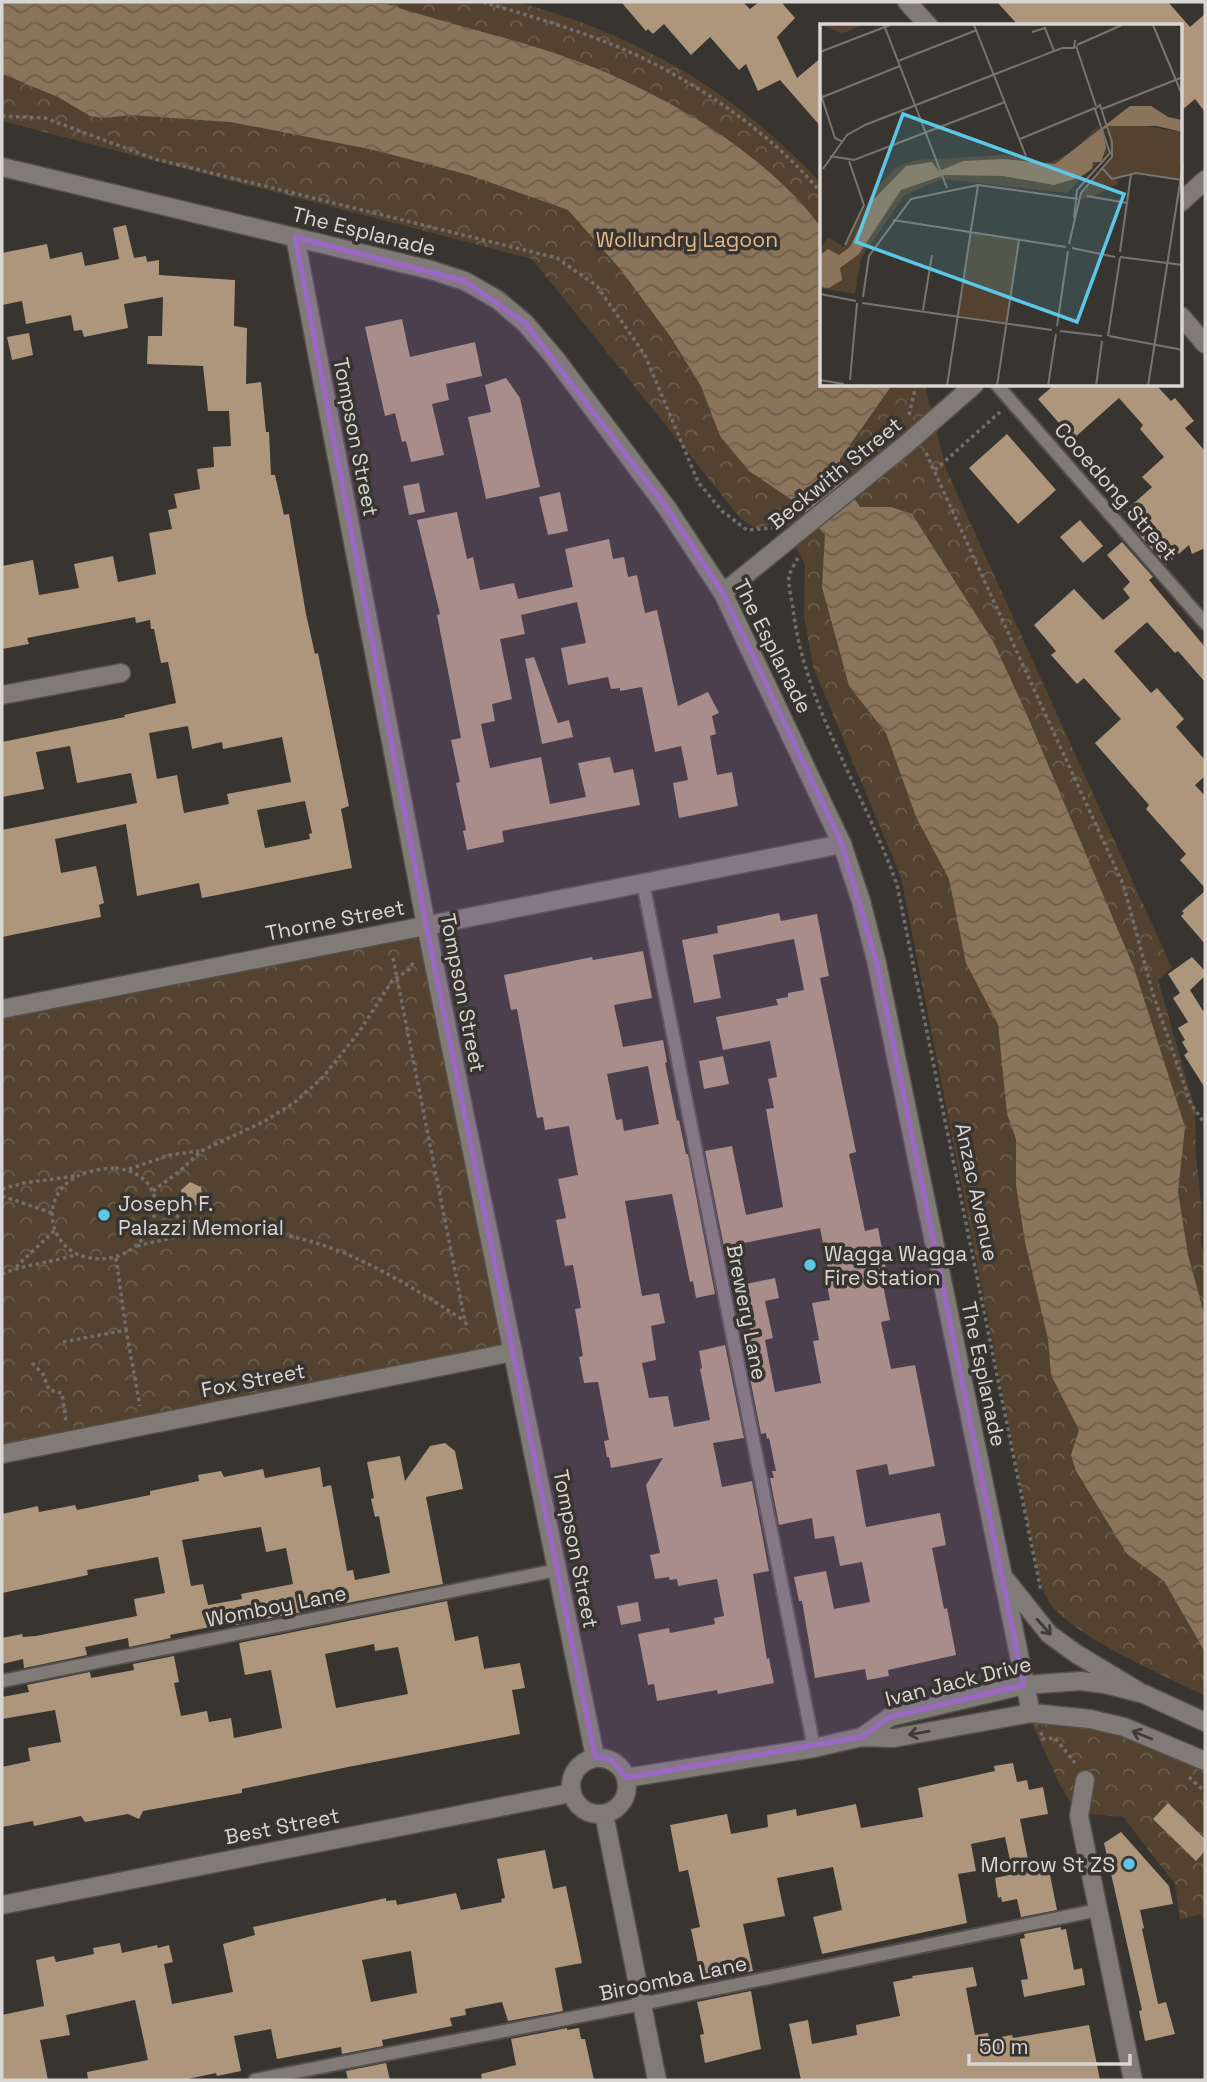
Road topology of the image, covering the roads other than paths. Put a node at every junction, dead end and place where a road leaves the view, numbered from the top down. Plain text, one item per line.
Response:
1 (907, 2) edge
2 (927, 24) edge
3 (2, 167) edge
4 (1205, 180) edge
5 (1182, 201) edge
6 (295, 237) junction
7 (1182, 317) edge
8 (1205, 344) edge
9 (972, 387) edge
10 (999, 387) edge
11 (723, 593) junction
12 (1205, 623) edge
13 (121, 673) dead end
14 (2, 695) edge
15 (842, 844) junction
16 (643, 883) junction
17 (426, 926) junction
18 (2, 1009) edge
19 (513, 1352) junction
20 (2, 1454) edge
21 (557, 1570) junction
22 (1002, 1574) junction
23 (2, 1681) edge
24 (1024, 1685) junction
25 (1144, 1694) junction
26 (1031, 1713) junction
27 (1205, 1722) edge
28 (862, 1737) junction
29 (814, 1748) junction
30 (595, 1757) junction
31 (1205, 1761) edge
32 (626, 1778) junction
33 (1085, 1780) road end
34 (571, 1793) junction
35 (604, 1814) junction
36 (2, 1905) edge
37 (1098, 1910) junction
38 (642, 2004) junction
39 (657, 2079) edge
40 (255, 2080) edge
41 (1133, 2080) edge

1 - 2 street
3 - 6 street, The Esplanade
4 - 5 street
6 - 11 street, The Esplanade
6 - 17 street, Tompson Street
7 - 8 street
9 - 11 street, Beckwith Street
10 - 12 lane, Cooedong Street
11 - 15 street, The Esplanade
13 - 14 street
15 - 16 street, Thorne Street
15 - 22 street, The Esplanade
16 - 17 street, Thorne Street
16 - 29 lane, Brewery Lane
17 - 18 street, Thorne Street
17 - 19 street, Tompson Street
19 - 20 street, Fox Street
19 - 21 street, Tompson Street
21 - 23 lane, Womboy Lane
21 - 30 street, Tompson Street
22 - 24 street, The Esplanade
22 -> 25 street, The Esplanade
24 - 25 street, Ivan Jack Drive
24 - 26 street, The Esplanade
24 - 28 street, Ivan Jack Drive
25 - 27 street, Ivan Jack Drive
26 -> 28 street, Ivan Jack Drive
31 -> 26 street, Ivan Jack Drive
28 - 29 street
29 - 32 street
30 - 32 street
30 - 34 street
32 - 35 street
33 - 37 street
34 - 35 street
34 - 36 street, Best Street
35 - 38 street
37 - 38 lane, Biroomba Lane
37 - 41 street
38 - 39 street
38 - 40 lane, Biroomba Lane

